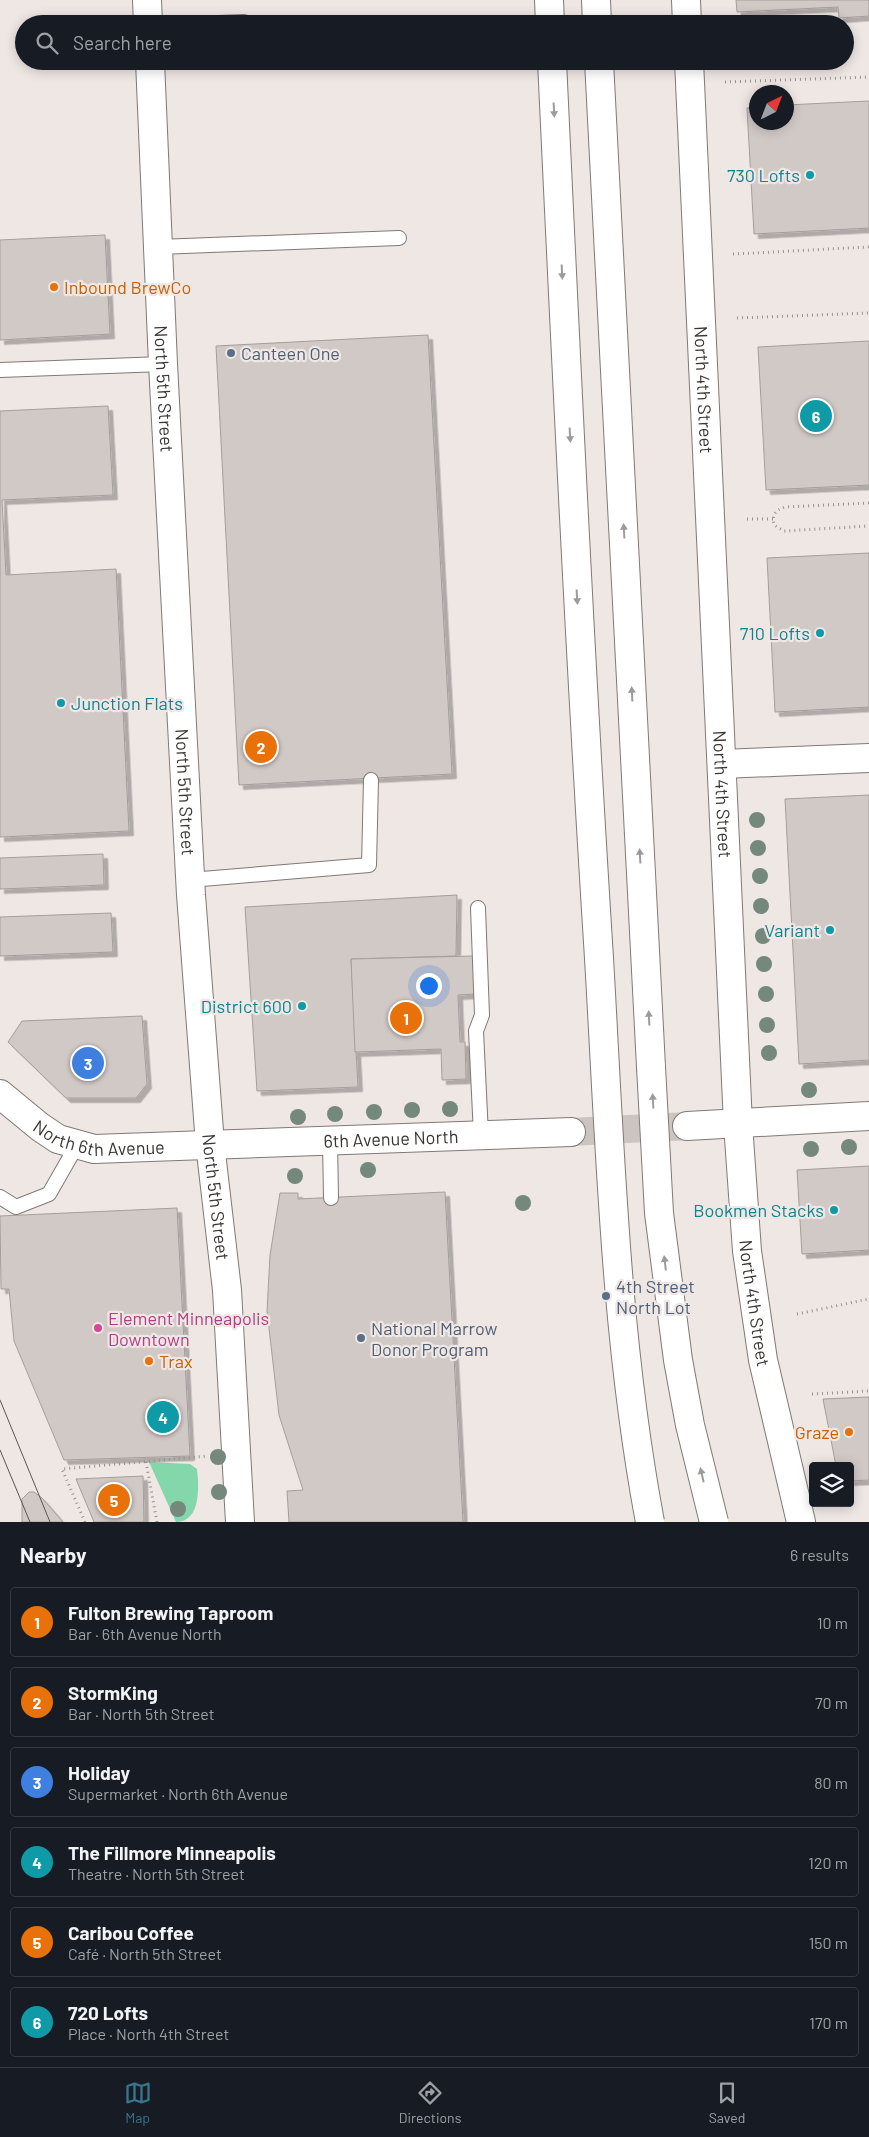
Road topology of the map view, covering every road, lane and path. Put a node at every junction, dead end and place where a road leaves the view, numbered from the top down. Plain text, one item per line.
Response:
1 (147, 0) edge
2 (549, 0) edge
3 (596, 0) edge
4 (686, 0) edge
5 (148, 15) edge
6 (550, 15) edge
7 (597, 15) edge
8 (687, 15) edge
9 (150, 70) edge
10 (552, 70) edge
11 (599, 70) edge
12 (689, 70) edge
13 (869, 77) edge
14 (725, 82) dead end
15 (399, 238) dead end
16 (869, 247) edge
17 (158, 248) junction
18 (733, 254) dead end
19 (869, 313) edge
20 (737, 318) dead end
21 (163, 364) junction
22 (0, 370) edge
23 (869, 503) edge
24 (747, 519) dead end
25 (773, 519) junction
26 (869, 526) edge
27 (869, 758) edge
28 (722, 764) junction
29 (371, 780) dead end
30 (190, 880) junction
31 (478, 908) dead end
32 (0, 1094) edge
33 (869, 1116) edge
34 (738, 1124) junction
35 (687, 1126) tunnel mouth
36 (571, 1132) tunnel mouth
37 (481, 1135) junction
38 (330, 1140) junction
39 (210, 1144) junction
40 (78, 1145) junction
41 (0, 1197) edge
42 (331, 1198) dead end
43 (869, 1299) edge
44 (796, 1314) dead end
45 (869, 1391) edge
46 (812, 1394) dead end
47 (208, 1456) dead end
48 (146, 1462) junction
49 (85, 1522) edge
50 (157, 1522) edge
51 (240, 1522) edge
52 (650, 1522) edge
53 (714, 1522) edge
54 (801, 1522) edge

1 - 5 main road
2 - 6 main road
3 - 7 main road
4 - 8 main road
9 - 17 main road, North 5th Street
10 -> 52 main road, bridge
53 -> 11 main road, bridge
12 - 28 main road, North 4th Street
13 - 14 path
15 - 17 lane
16 - 18 path
17 - 21 main road, North 5th Street
19 - 20 path
21 - 22 lane
21 - 30 main road, North 5th Street
23 - 25 path
24 - 25 path
25 - 26 path
27 - 28 main road
28 - 34 main road, North 4th Street
29 - 30 lane
30 - 39 main road, North 5th Street
31 - 37 lane
32 - 40 main road, North 6th Avenue
33 - 34 main road
34 - 35 main road
34 - 54 main road, North 4th Street
36 - 37 main road, 6th Avenue North
37 - 38 main road, 6th Avenue North
38 - 39 main road, 6th Avenue North
38 - 42 lane
39 - 40 main road, North 6th Avenue
39 - 51 main road, North 5th Street
40 - 41 lane
43 - 44 path
45 - 46 path
47 - 48 path
48 - 49 path
48 - 50 path

